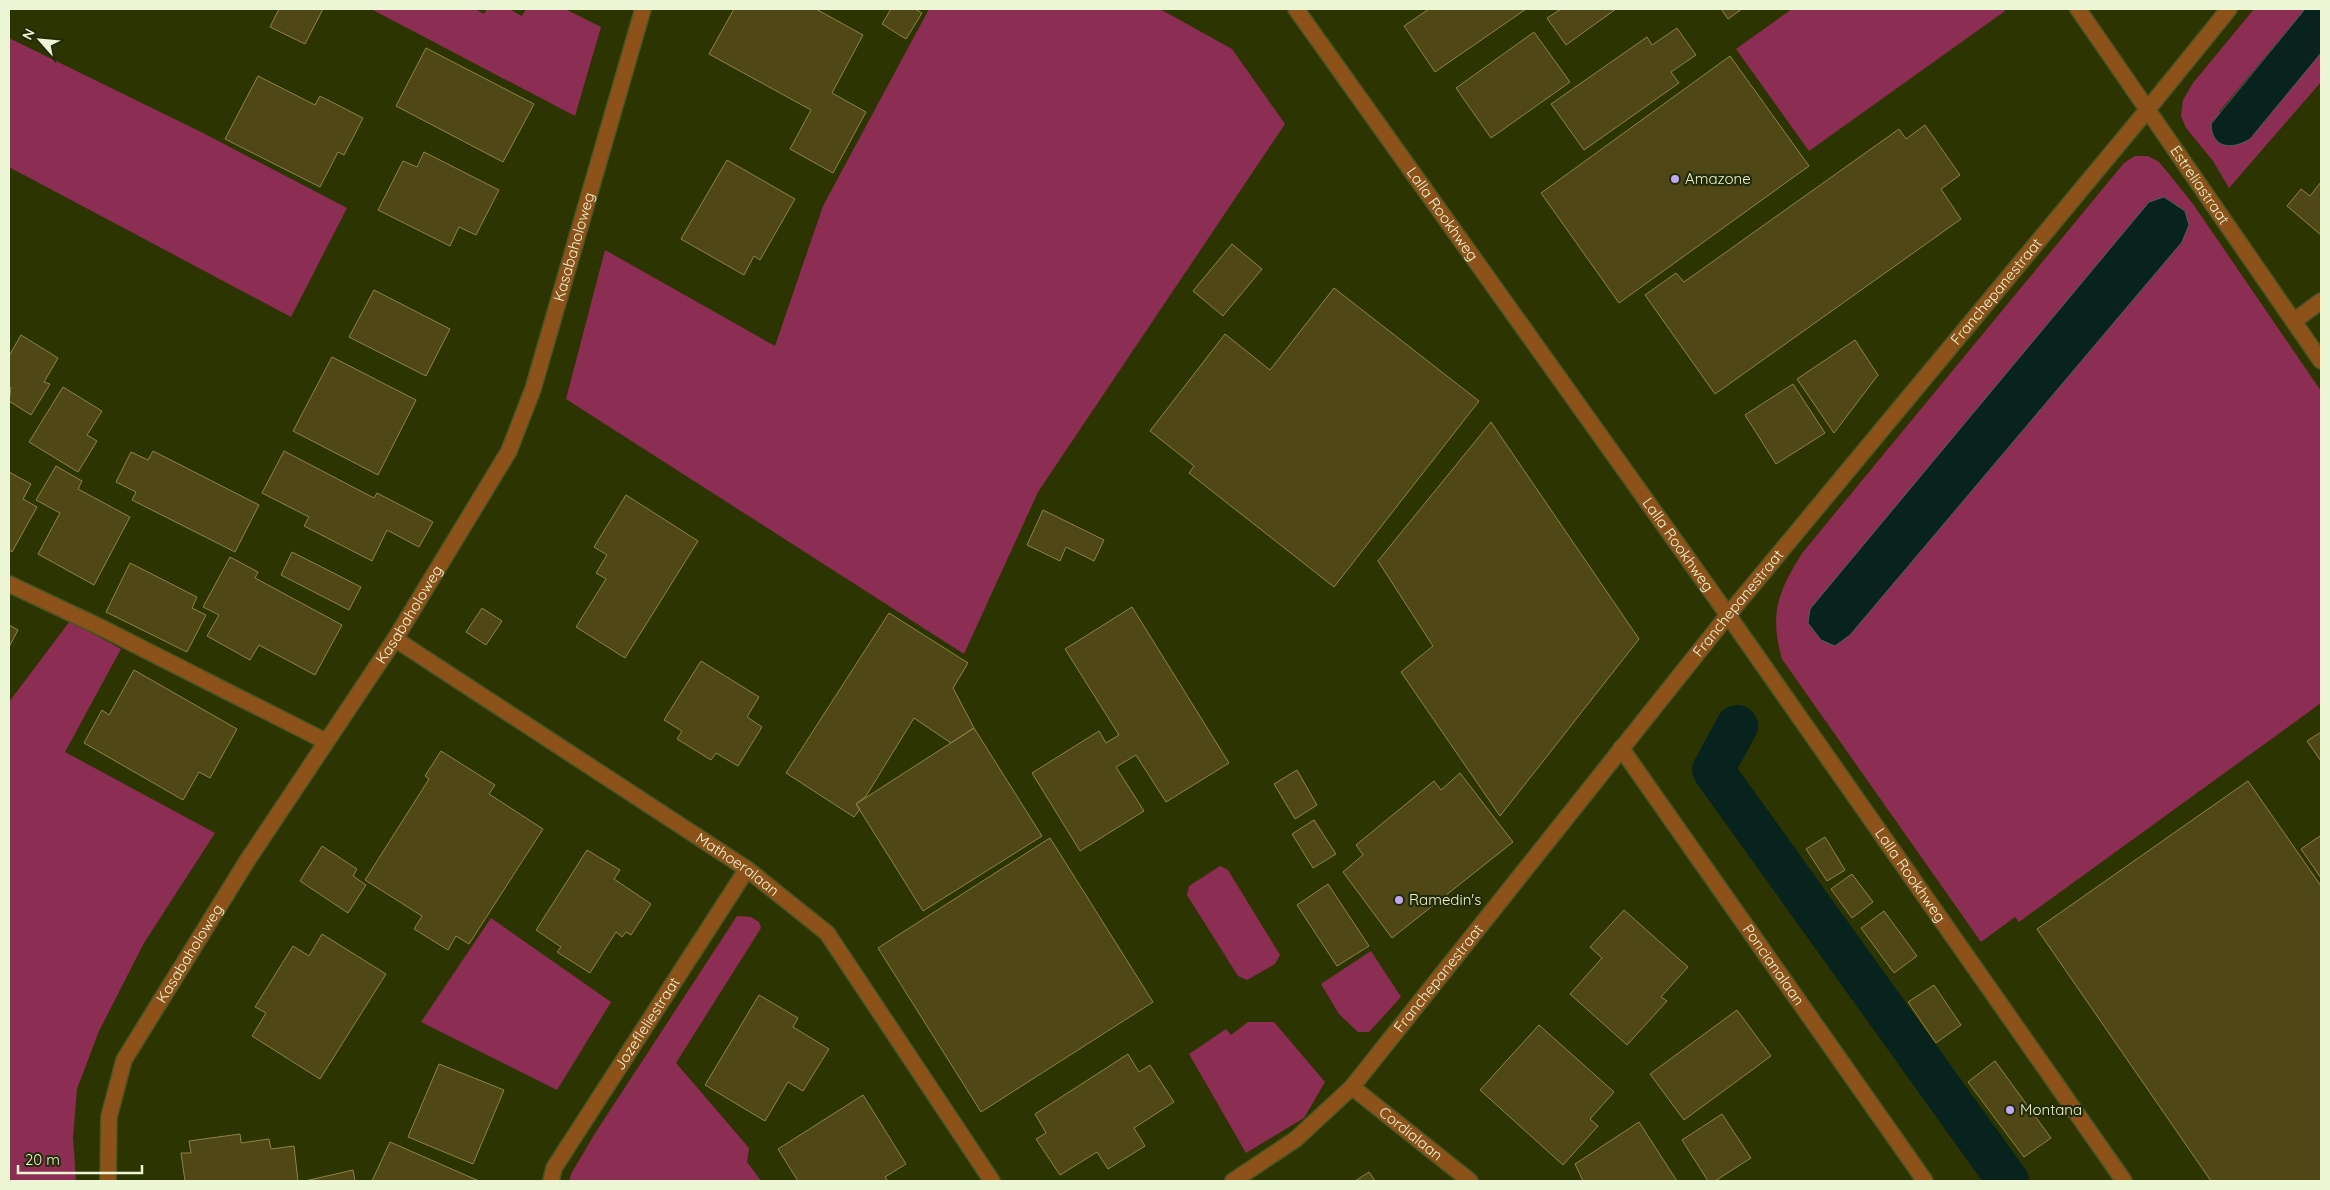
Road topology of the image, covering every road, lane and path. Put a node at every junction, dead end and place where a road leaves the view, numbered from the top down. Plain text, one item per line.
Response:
1 (644, 9) edge
2 (1296, 9) edge
3 (2078, 9) edge
4 (2229, 9) edge
5 (2148, 109) junction
6 (2321, 301) edge
7 (2294, 321) junction
8 (2321, 361) edge
9 (9, 584) edge
10 (1728, 614) junction
11 (394, 639) junction
12 (325, 741) junction
13 (1621, 748) junction
14 (747, 869) junction
15 (1352, 1087) junction
16 (108, 1181) edge
17 (551, 1181) edge
18 (992, 1181) edge
19 (1233, 1181) edge
20 (1470, 1181) edge
21 (1925, 1181) edge
22 (2124, 1181) edge

1 - 11 street, Kasabaholoweg
2 - 10 street, Lalla Rookhweg
3 - 5 street, Estreliastraat
4 - 5 street, Franchepanestraat
5 - 7 street, Estreliastraat
5 - 10 street, Franchepanestraat
6 - 7 street
7 - 8 street, Estreliastraat
9 - 12 street
10 - 13 street, Franchepanestraat
10 - 22 street, Lalla Rookhweg
11 - 12 street, Kasabaholoweg
11 - 14 street, Mathoeralaan
12 - 16 street, Kasabaholoweg
13 - 15 street, Franchepanestraat
13 - 21 street, Poncianalaan
14 - 17 street, Jozefleliestraat
14 - 18 street, Mathoeralaan
15 - 19 street, Franchepanestraat
15 - 20 street, Cordialaan

